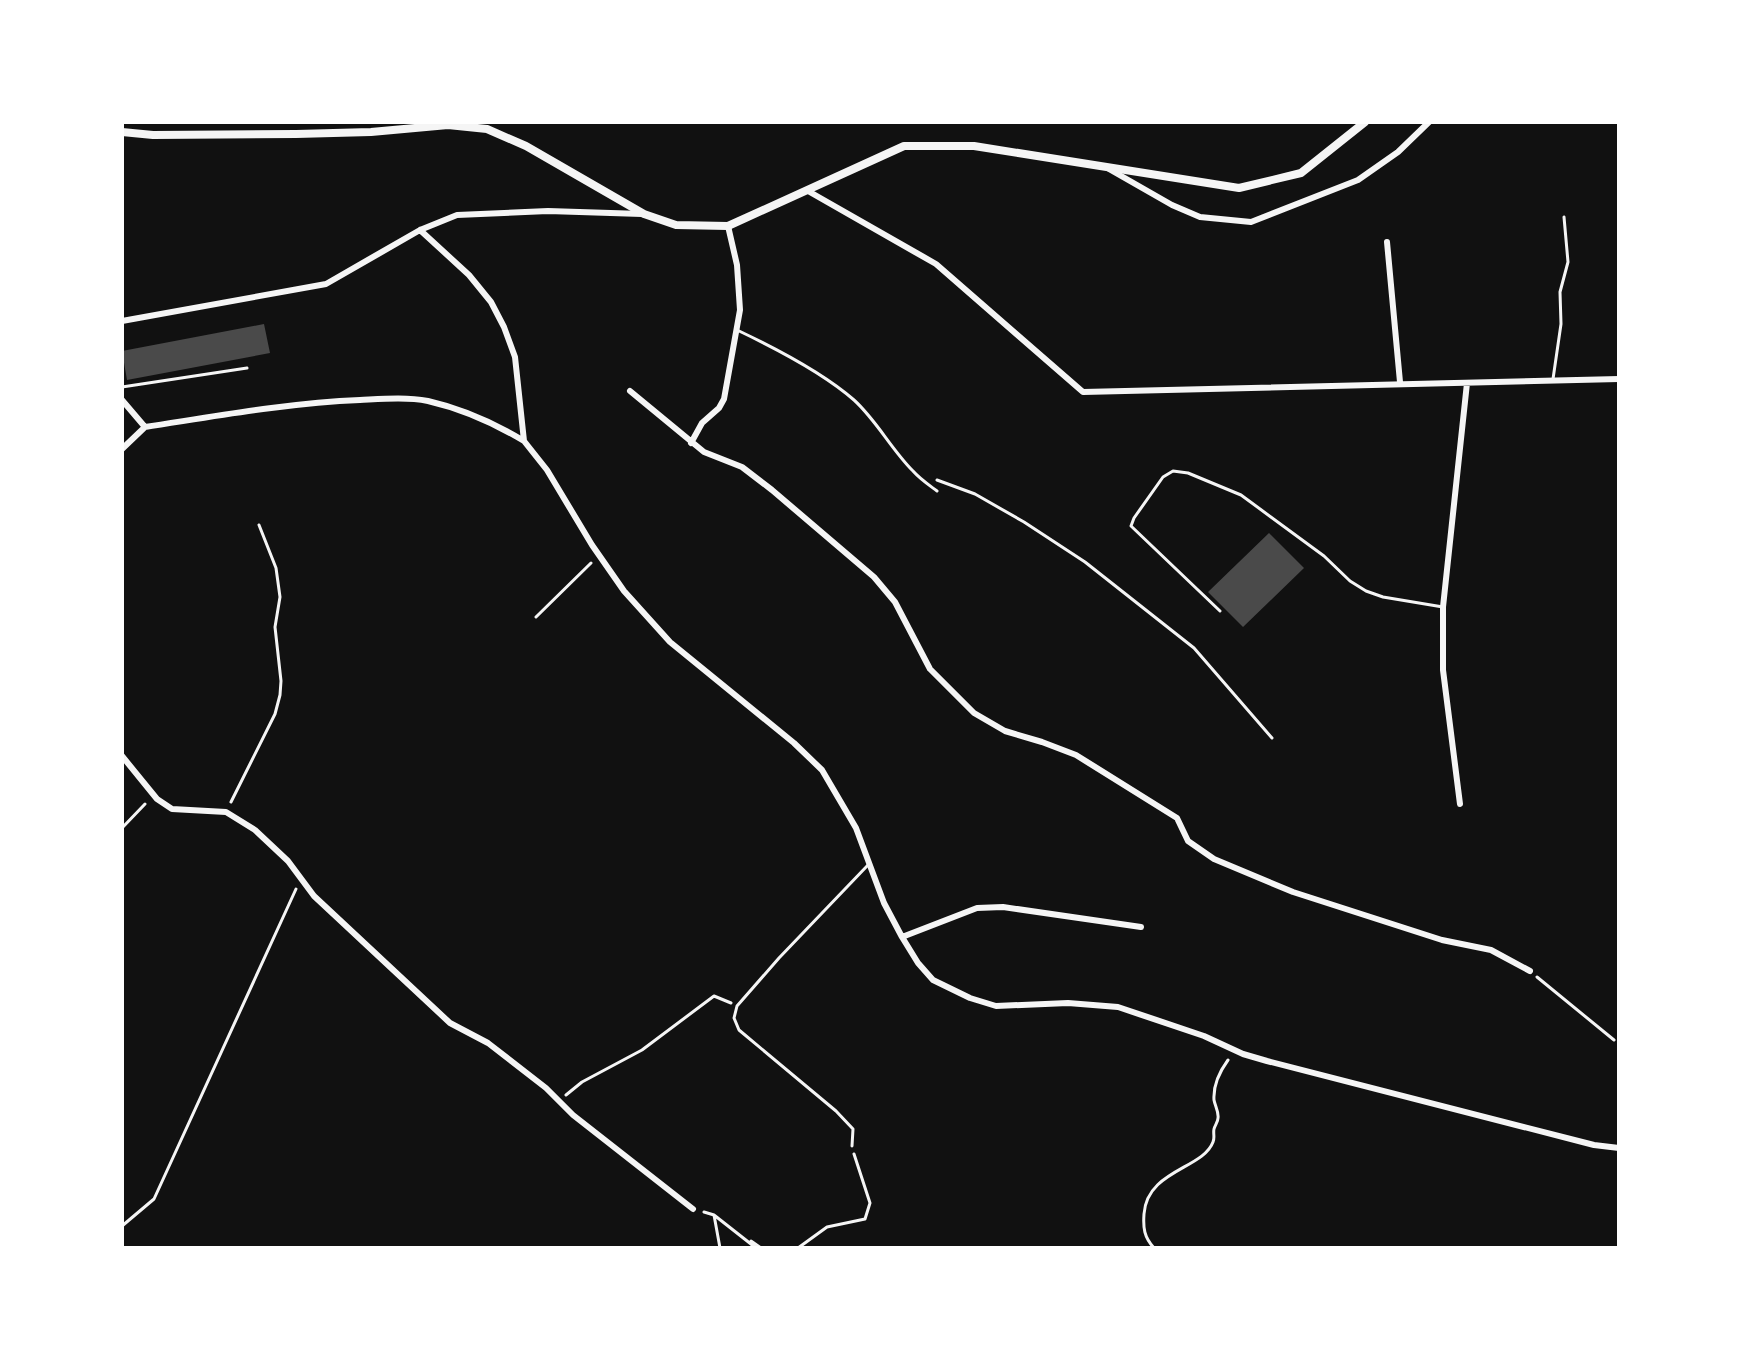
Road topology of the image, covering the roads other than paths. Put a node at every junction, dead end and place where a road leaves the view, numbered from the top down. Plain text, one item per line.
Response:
1 (127, 122) edge
2 (1365, 122) edge
3 (1429, 122) edge
4 (123, 132) edge
5 (1105, 167) junction
6 (808, 191) junction
7 (644, 214) junction
8 (1564, 217) dead end
9 (728, 226) junction
10 (420, 230) junction
11 (1387, 242) dead end
12 (122, 321) edge
13 (737, 330) junction
14 (247, 368) dead end
15 (1619, 379) edge
16 (1553, 380) junction
17 (1400, 382) junction
18 (1467, 383) junction
19 (122, 387) edge
20 (630, 391) dead end
21 (122, 400) edge
22 (145, 427) junction
23 (524, 441) junction
24 (691, 443) junction
25 (122, 449) edge
26 (937, 491) dead end
27 (1443, 607) junction
28 (1220, 611) dead end
29 (122, 756) edge
30 (1460, 804) dead end
31 (871, 862) junction
32 (1141, 927) dead end
33 (902, 937) junction
34 (1530, 971) road end
35 (852, 1146) road end
36 (1619, 1148) edge
37 (693, 1209) road end

1 - 4 lane
2 - 5 street
3 - 5 street
4 - 7 street
5 - 6 street
6 - 9 street
6 - 17 street
7 - 9 street
7 - 10 street
8 - 16 lane
9 - 13 street
10 - 12 street
10 - 23 street
11 - 17 street
13 - 24 street
13 - 26 lane
14 - 19 lane
15 - 16 street
16 - 18 street
17 - 18 street
18 - 27 street
20 - 24 street
21 - 22 street
22 - 23 street
22 - 25 street
23 - 31 street
24 - 34 street
27 - 28 lane
27 - 30 street
29 - 37 street
31 - 33 street
31 - 35 lane
32 - 33 street
33 - 36 street

